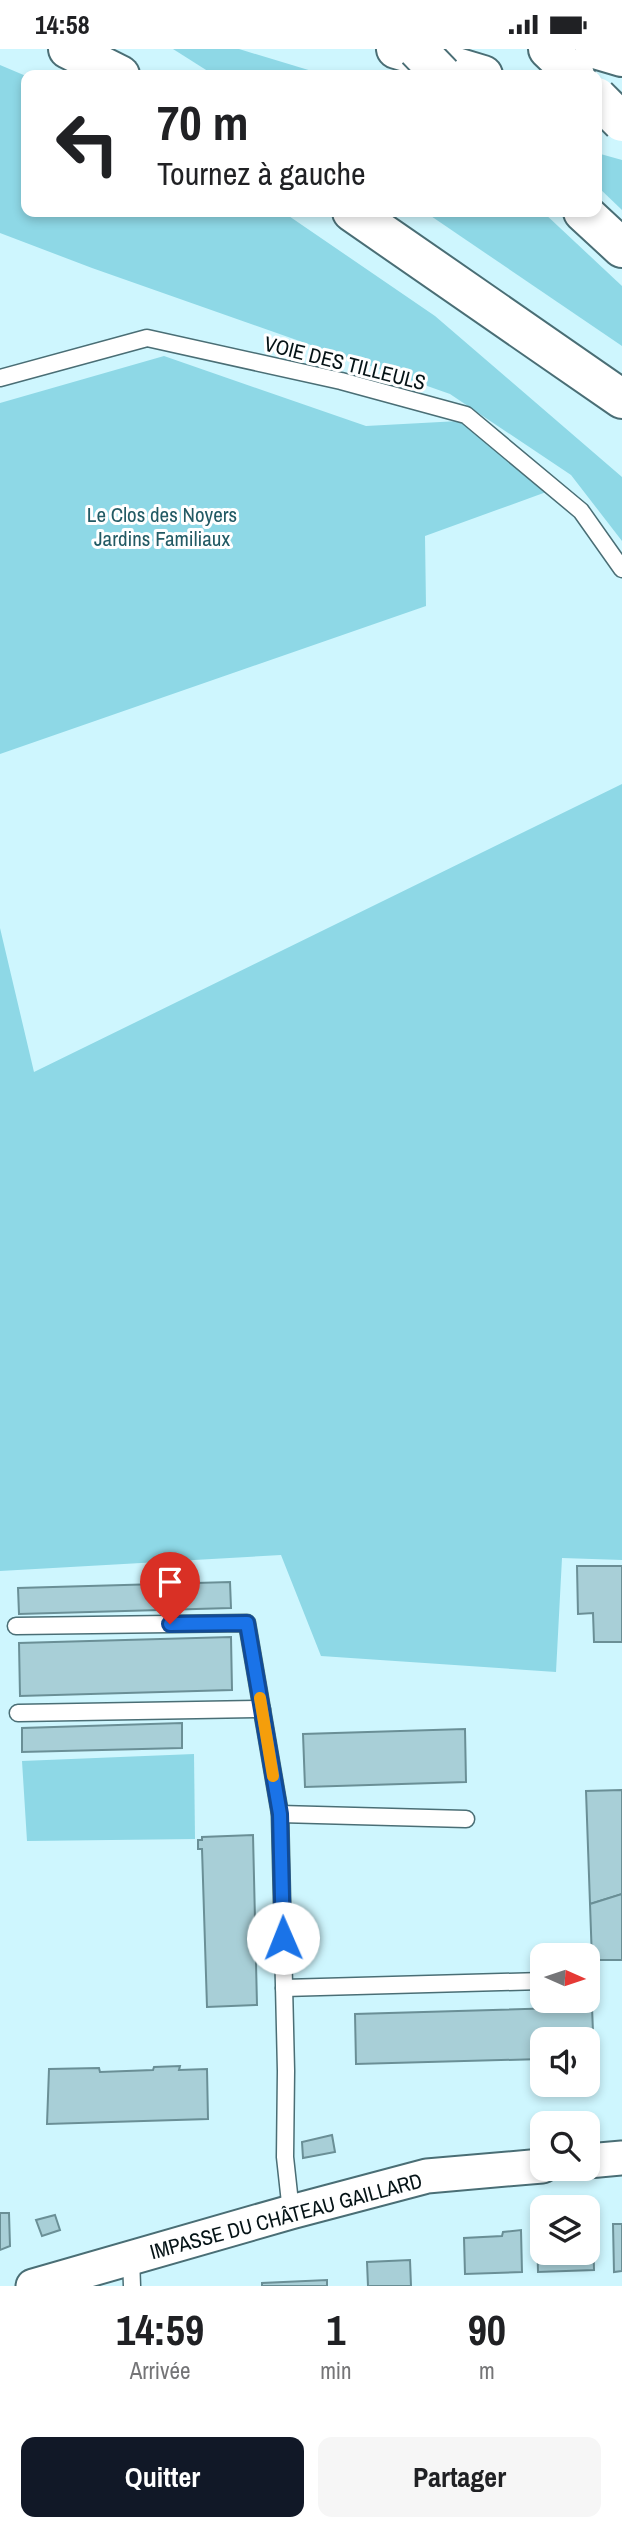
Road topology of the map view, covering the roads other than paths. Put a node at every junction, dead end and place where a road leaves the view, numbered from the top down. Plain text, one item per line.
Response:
1 (68, 49) edge
2 (396, 49) edge
3 (416, 49) edge
4 (548, 49) edge
5 (595, 49) edge
6 (622, 57) edge
7 (110, 70) edge
8 (437, 70) edge
9 (466, 70) edge
10 (570, 70) edge
11 (602, 102) edge
12 (602, 113) edge
13 (622, 120) edge
14 (359, 217) edge
15 (588, 217) edge
16 (622, 248) edge
17 (0, 378) edge
18 (622, 399) edge
19 (622, 569) edge
20 (16, 1626) dead end
21 (262, 1709) junction
22 (18, 1713) dead end
23 (280, 1814) junction
24 (466, 1819) dead end
25 (530, 1981) edge
26 (284, 1988) junction
27 (622, 2158) edge
28 (600, 2160) edge
29 (530, 2166) edge
30 (291, 2212) junction
31 (132, 2272) edge
32 (33, 2286) edge

1 - 7 highway
2 - 9 highway
3 - 8 highway, bridge
4 - 10 highway
5 - 6 highway
11 - 13 highway, bridge
12 - 13 highway
14 - 18 highway
15 - 16 highway
17 - 19 lane, VOIE DES TILLEULS
20 - 21 lane
21 - 22 lane
21 - 23 lane
23 - 24 lane
23 - 26 lane
25 - 26 lane
26 - 30 lane
27 - 28 street
29 - 30 street, IMPASSE DU CHÂTEAU GAILLARD
30 - 31 street, IMPASSE DU CHÂTEAU GAILLARD
31 - 32 street, IMPASSE DU CHÂTEAU GAILLARD

